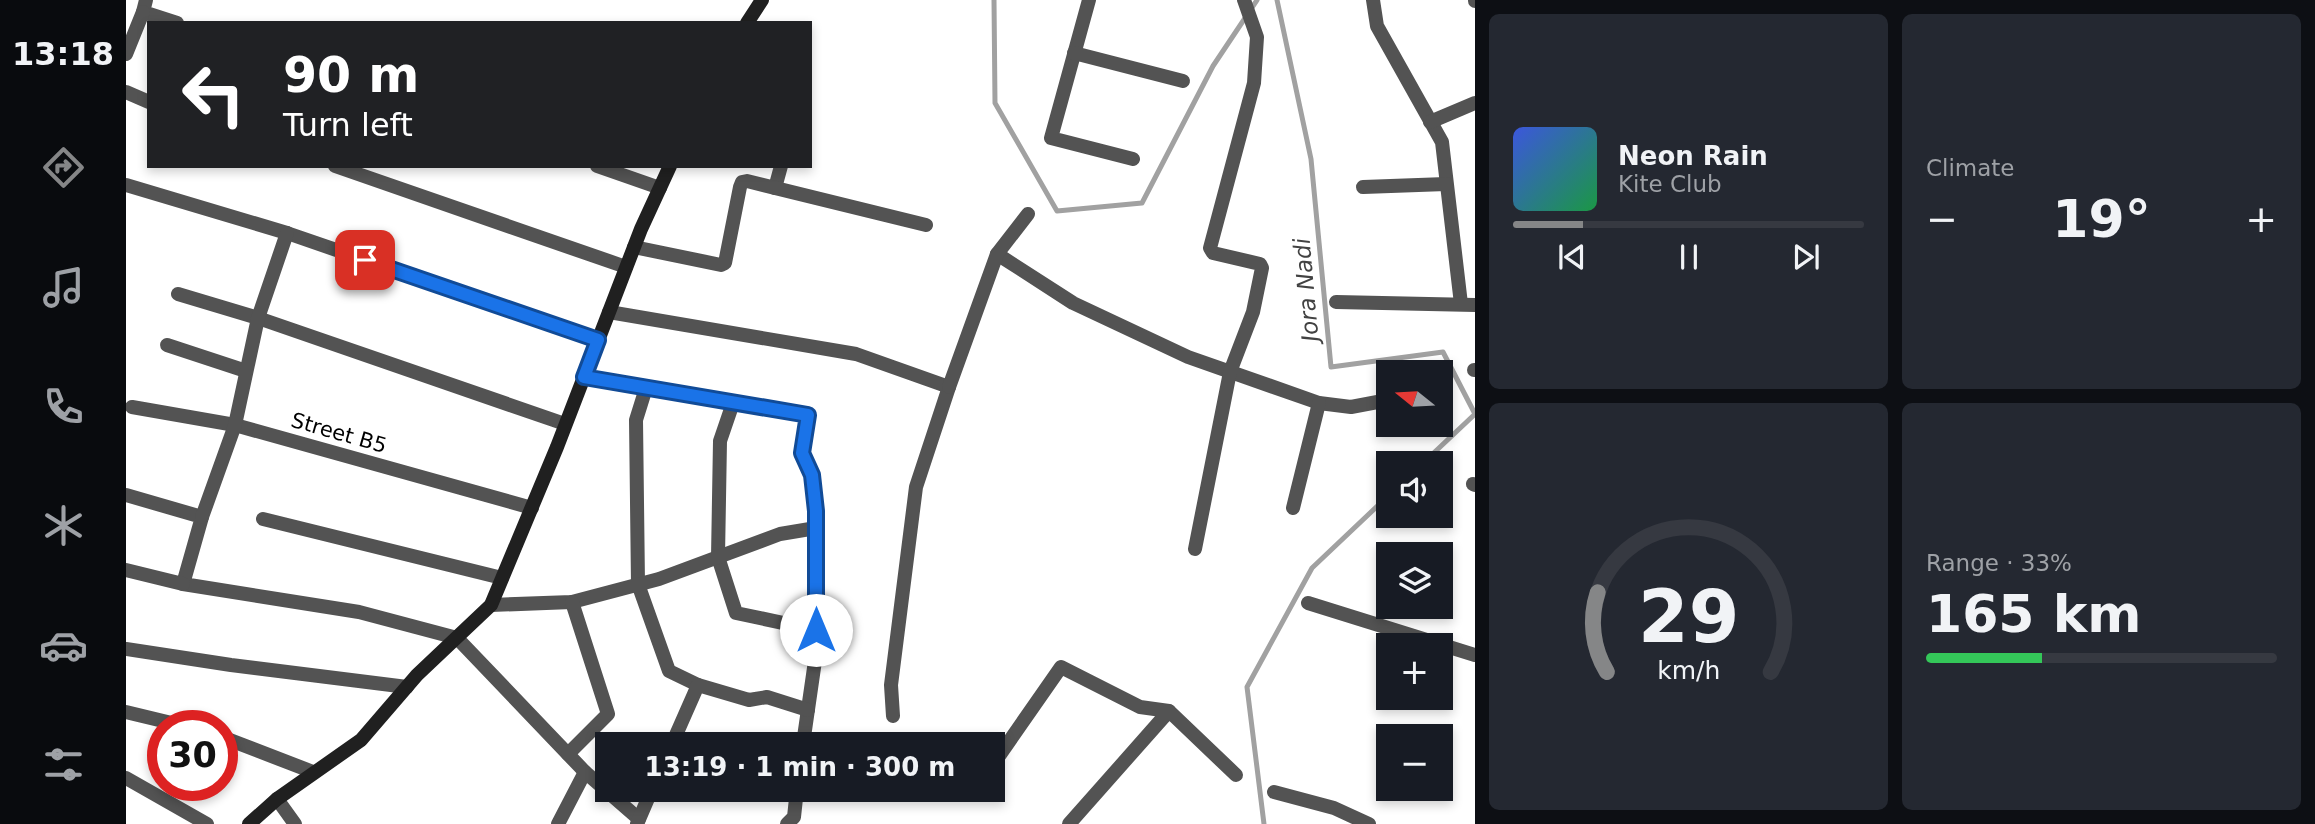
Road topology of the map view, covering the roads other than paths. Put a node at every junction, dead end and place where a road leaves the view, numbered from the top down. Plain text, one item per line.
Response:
1 (762, 0) edge
2 (1089, 0) edge
3 (1244, 0) edge
4 (1373, 0) edge
5 (145, 6) edge
6 (173, 21) edge
7 (748, 21) edge
8 (1074, 53) junction
9 (126, 54) edge
10 (1183, 81) dead end
11 (126, 92) edge
12 (147, 101) edge
13 (1475, 103) edge
14 (1430, 122) junction
15 (1133, 159) dead end
16 (341, 168) edge
17 (603, 168) edge
18 (669, 168) edge
19 (780, 168) edge
20 (1446, 184) junction
21 (126, 185) edge
22 (1363, 187) dead end
23 (660, 188) junction
24 (775, 188) junction
25 (1028, 214) dead end
26 (926, 225) dead end
27 (287, 233) junction
28 (634, 247) junction
29 (997, 254) junction
30 (626, 267) junction
31 (178, 294) dead end
32 (1336, 302) dead end
33 (1468, 304) edge
34 (609, 312) junction
35 (258, 318) junction
36 (598, 340) junction
37 (167, 345) dead end
38 (246, 371) junction
39 (1230, 372) junction
40 (584, 377) junction
41 (949, 387) junction
42 (646, 388) junction
43 (733, 402) junction
44 (1376, 402) edge
45 (1319, 403) junction
46 (132, 407) dead end
47 (565, 424) junction
48 (234, 425) junction
49 (126, 495) edge
50 (532, 508) junction
51 (1293, 508) dead end
52 (201, 516) junction
53 (262, 519) dead end
54 (816, 528) junction
55 (1195, 549) dead end
56 (718, 557) junction
57 (126, 570) edge
58 (502, 578) junction
59 (183, 583) junction
60 (638, 584) junction
61 (572, 602) junction
62 (1308, 603) dead end
63 (491, 606) junction
64 (816, 630) junction
65 (457, 638) junction
66 (126, 649) edge
67 (1475, 655) edge
68 (698, 685) junction
69 (407, 687) junction
70 (808, 710) junction
71 (1169, 711) junction
72 (126, 712) edge
73 (892, 716) dead end
74 (147, 717) edge
75 (677, 732) edge
76 (805, 732) edge
77 (238, 743) edge
78 (1005, 747) edge
79 (569, 754) junction
80 (313, 772) junction
81 (585, 772) junction
82 (1236, 775) dead end
83 (126, 778) edge
84 (1274, 792) dead end
85 (277, 799) junction
86 (646, 802) edge
87 (795, 802) edge
88 (638, 822) edge
89 (207, 824) edge
90 (249, 824) edge
91 (295, 824) edge
92 (558, 824) edge
93 (787, 824) edge
94 (1069, 824) edge
95 (1369, 824) edge

1 - 7 street
2 - 8 street
3 - 39 street
4 - 14 street
5 - 6 street
5 - 9 street
8 - 10 street
8 - 15 street
11 - 12 street
13 - 14 street
14 - 20 street
16 - 30 street
17 - 23 street
18 - 23 street
19 - 24 street
20 - 22 street
20 - 33 street
21 - 27 street
23 - 28 street
24 - 26 street
24 - 28 street
25 - 29 street
27 - 35 street
27 - 36 street
28 - 30 street
29 - 39 street
29 - 41 street
30 - 34 street
31 - 35 street
32 - 33 street
34 - 36 street
34 - 41 street
35 - 38 street
35 - 47 street
36 - 40 street
37 - 38 street
38 - 48 street
39 - 45 street
39 - 55 street
40 - 42 street
40 - 47 street
41 - 73 street
42 - 43 street
42 - 60 street
43 - 54 street
43 - 56 street
44 - 45 street
45 - 51 street
46 - 48 street, Street B5
47 - 50 street
48 - 50 street, Street B5
48 - 52 street
49 - 52 street
50 - 58 street
52 - 59 street
53 - 58 street
54 - 56 street
54 - 64 street
56 - 60 street
56 - 64 street
57 - 59 street
58 - 63 street
59 - 65 street
60 - 61 street
60 - 68 street
61 - 63 street
61 - 79 street
62 - 67 street
63 - 65 street
64 - 70 street
65 - 69 street
65 - 79 street
66 - 69 street
68 - 70 street
68 - 75 street
69 - 80 street
70 - 76 street
71 - 78 street
71 - 82 street
71 - 94 street
72 - 74 street
77 - 80 street
79 - 81 street
80 - 85 street
81 - 88 street
81 - 92 street
83 - 89 street
84 - 95 street
85 - 90 street
85 - 91 street
86 - 88 street
87 - 93 street

